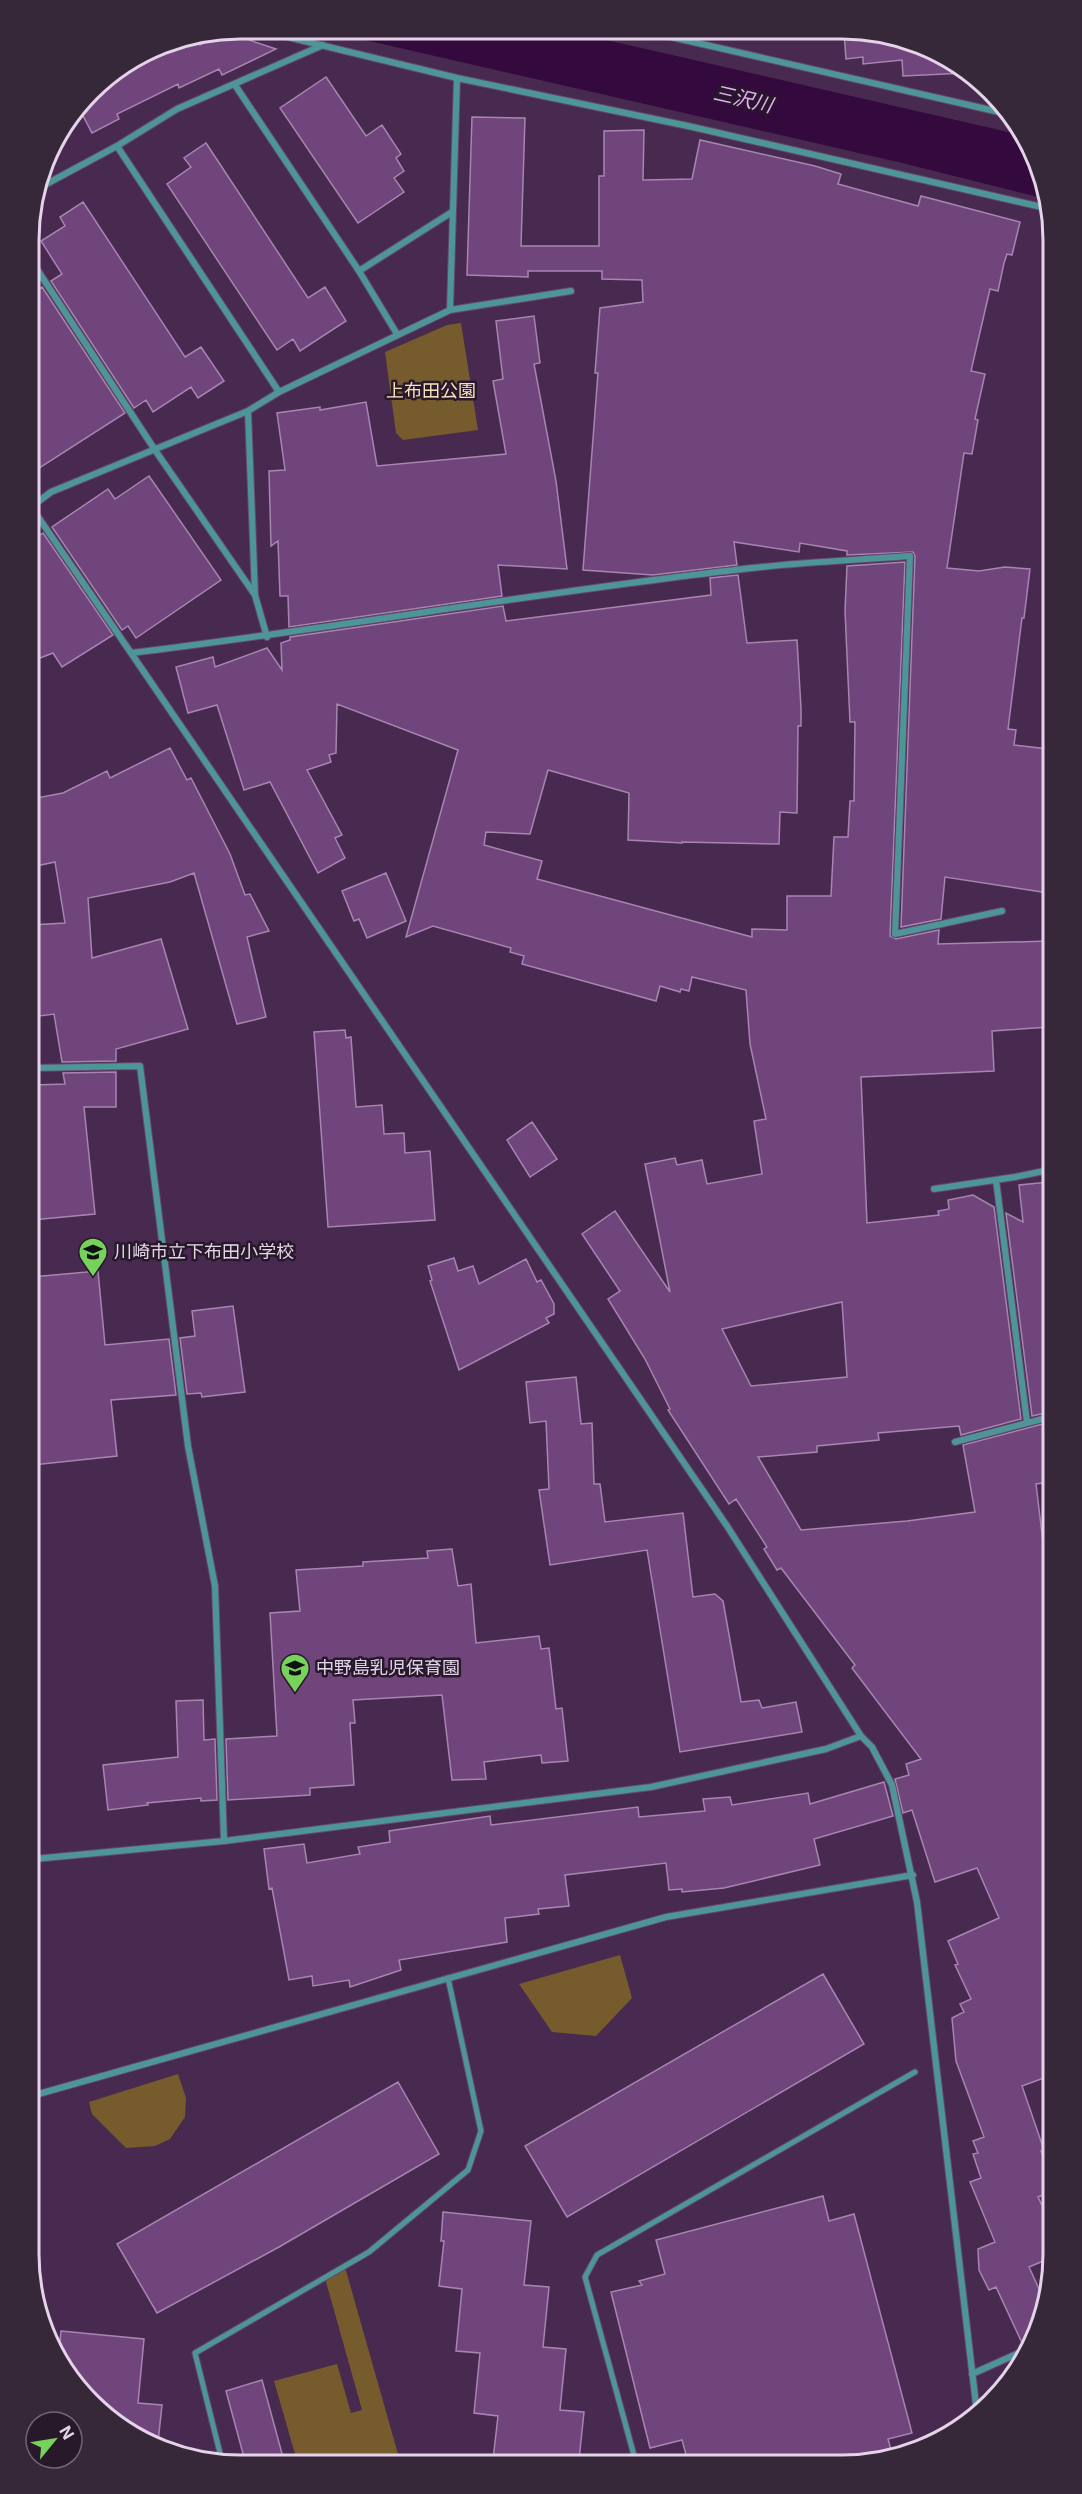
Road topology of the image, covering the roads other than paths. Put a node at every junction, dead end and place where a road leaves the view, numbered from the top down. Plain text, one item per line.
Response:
1 (298, 39) edge
2 (680, 39) edge
3 (324, 45) junction
4 (457, 78) junction
5 (235, 85) junction
6 (996, 111) edge
7 (117, 146) junction
8 (47, 183) edge
9 (1040, 207) edge
10 (452, 212) junction
11 (359, 271) junction
12 (39, 272) edge
13 (571, 291) dead end
14 (450, 310) junction
15 (397, 334) junction
16 (279, 392) junction
17 (248, 411) junction
18 (155, 450) junction
19 (39, 500) edge
20 (39, 519) edge
21 (255, 595) junction
22 (267, 637) junction
23 (131, 653) junction
24 (1002, 911) dead end
25 (39, 1068) edge
26 (1043, 1171) edge
27 (996, 1180) junction
28 (934, 1189) dead end
29 (1043, 1419) edge
30 (1027, 1422) junction
31 (955, 1442) dead end
32 (861, 1736) junction
33 (224, 1840) junction
34 (39, 1858) edge
35 (913, 1875) junction
36 (448, 1978) junction
37 (915, 2072) dead end
38 (39, 2095) edge
39 (1016, 2354) edge
40 (972, 2374) junction
41 (976, 2404) edge
42 (220, 2453) edge
43 (634, 2455) edge

1 - 3 street
2 - 6 street
3 - 4 street
3 - 5 street
4 - 9 street
4 - 10 street
5 - 7 street
5 - 11 street
7 - 8 street
7 - 16 street
10 - 11 street
10 - 14 street
11 - 15 street
12 - 18 street
13 - 14 street
14 - 15 street
15 - 16 street
16 - 17 street
17 - 18 street
17 - 21 street
18 - 19 street
18 - 21 street
20 - 23 street
21 - 22 street
22 - 23 street
22 - 24 street
23 - 32 street
25 - 33 street
26 - 27 street
27 - 28 street
27 - 30 street
29 - 30 street
30 - 31 street
32 - 33 street
32 - 35 street
33 - 34 street
35 - 36 street
35 - 40 street
36 - 38 street
36 - 42 street
37 - 43 street
39 - 40 street
40 - 41 street

